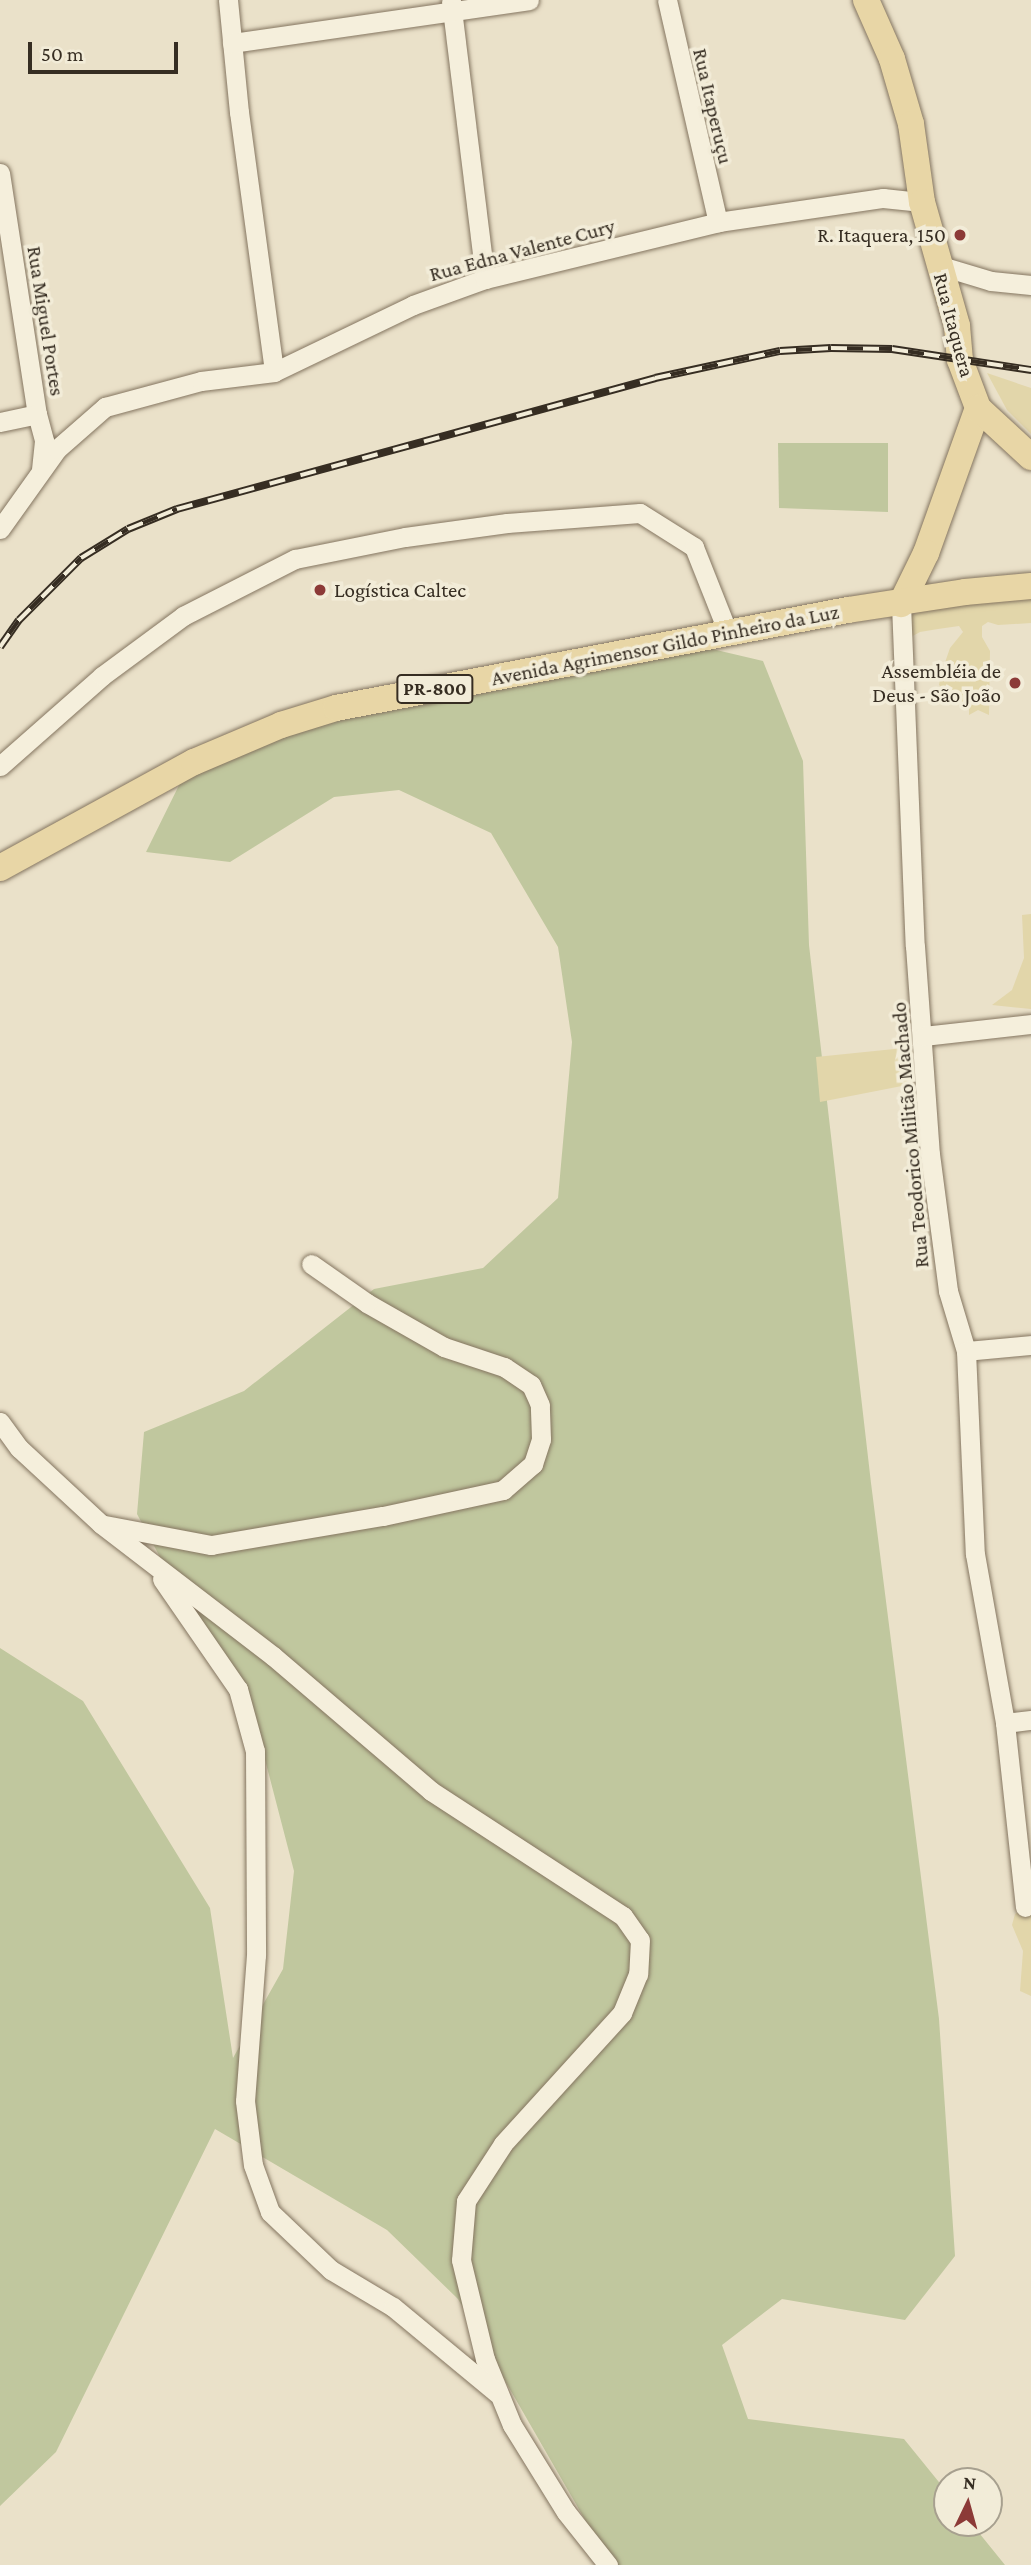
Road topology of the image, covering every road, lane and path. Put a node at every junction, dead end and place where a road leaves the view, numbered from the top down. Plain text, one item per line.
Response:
1 (228, 0) edge
2 (529, 0) edge
3 (667, 0) edge
4 (866, 0) edge
5 (452, 6) edge
6 (232, 43) junction
7 (0, 173) edge
8 (922, 202) junction
9 (718, 222) junction
10 (938, 265) junction
11 (485, 279) junction
12 (1031, 285) edge
13 (274, 372) junction
14 (978, 408) junction
15 (37, 414) junction
16 (0, 422) edge
17 (74, 431) junction
18 (1031, 457) edge
19 (35, 482) junction
20 (0, 529) edge
21 (1031, 586) edge
22 (901, 604) junction
23 (727, 633) junction
24 (0, 766) edge
25 (0, 868) edge
26 (1031, 1024) edge
27 (924, 1037) junction
28 (311, 1265) dead end
29 (1031, 1345) edge
30 (967, 1351) junction
31 (0, 1422) edge
32 (101, 1524) junction
33 (152, 1564) junction
34 (1031, 1720) edge
35 (1005, 1723) junction
36 (1025, 1907) dead end
37 (500, 2396) junction
38 (608, 2565) edge

1 - 6 street
2 - 5 street
3 - 9 street, Rua Itaperuçu
4 - 8 main road, Rua Itaquera
5 - 6 street
5 - 11 street
6 - 13 street
7 - 15 street, Rua Miguel Portes
8 - 9 street, Rua Edna Valente Cury
8 - 10 main road, Rua Itaquera
9 - 11 street, Rua Edna Valente Cury
10 - 12 street
10 - 14 main road, Rua Itaquera
11 - 13 street, Rua Edna Valente Cury
13 - 17 street, Rua Edna Valente Cury
14 - 18 main road
14 - 22 main road
15 - 16 street
15 - 17 street
15 - 19 street, Rua Miguel Portes
17 - 19 street, Rua Edna Valente Cury
19 - 20 street, Rua Edna Valente Cury
21 - 22 main road, Avenida Agrimensor Gildo Pinheiro da Luz / PR-800
22 - 23 main road, Avenida Agrimensor Gildo Pinheiro da Luz / PR-800
22 - 27 street, Rua Teodorico Militão Machado
23 - 24 street
23 - 25 main road, Avenida Agrimensor Gildo Pinheiro da Luz / PR-800
26 - 27 street
27 - 30 street, Rua Teodorico Militão Machado
28 - 32 street
29 - 30 street
30 - 35 street, Rua Teodorico Militão Machado
31 - 32 street
32 - 33 street
33 - 37 street
33 - 37 street
34 - 35 street
35 - 36 street, Rua Teodorico Militão Machado
37 - 38 street

